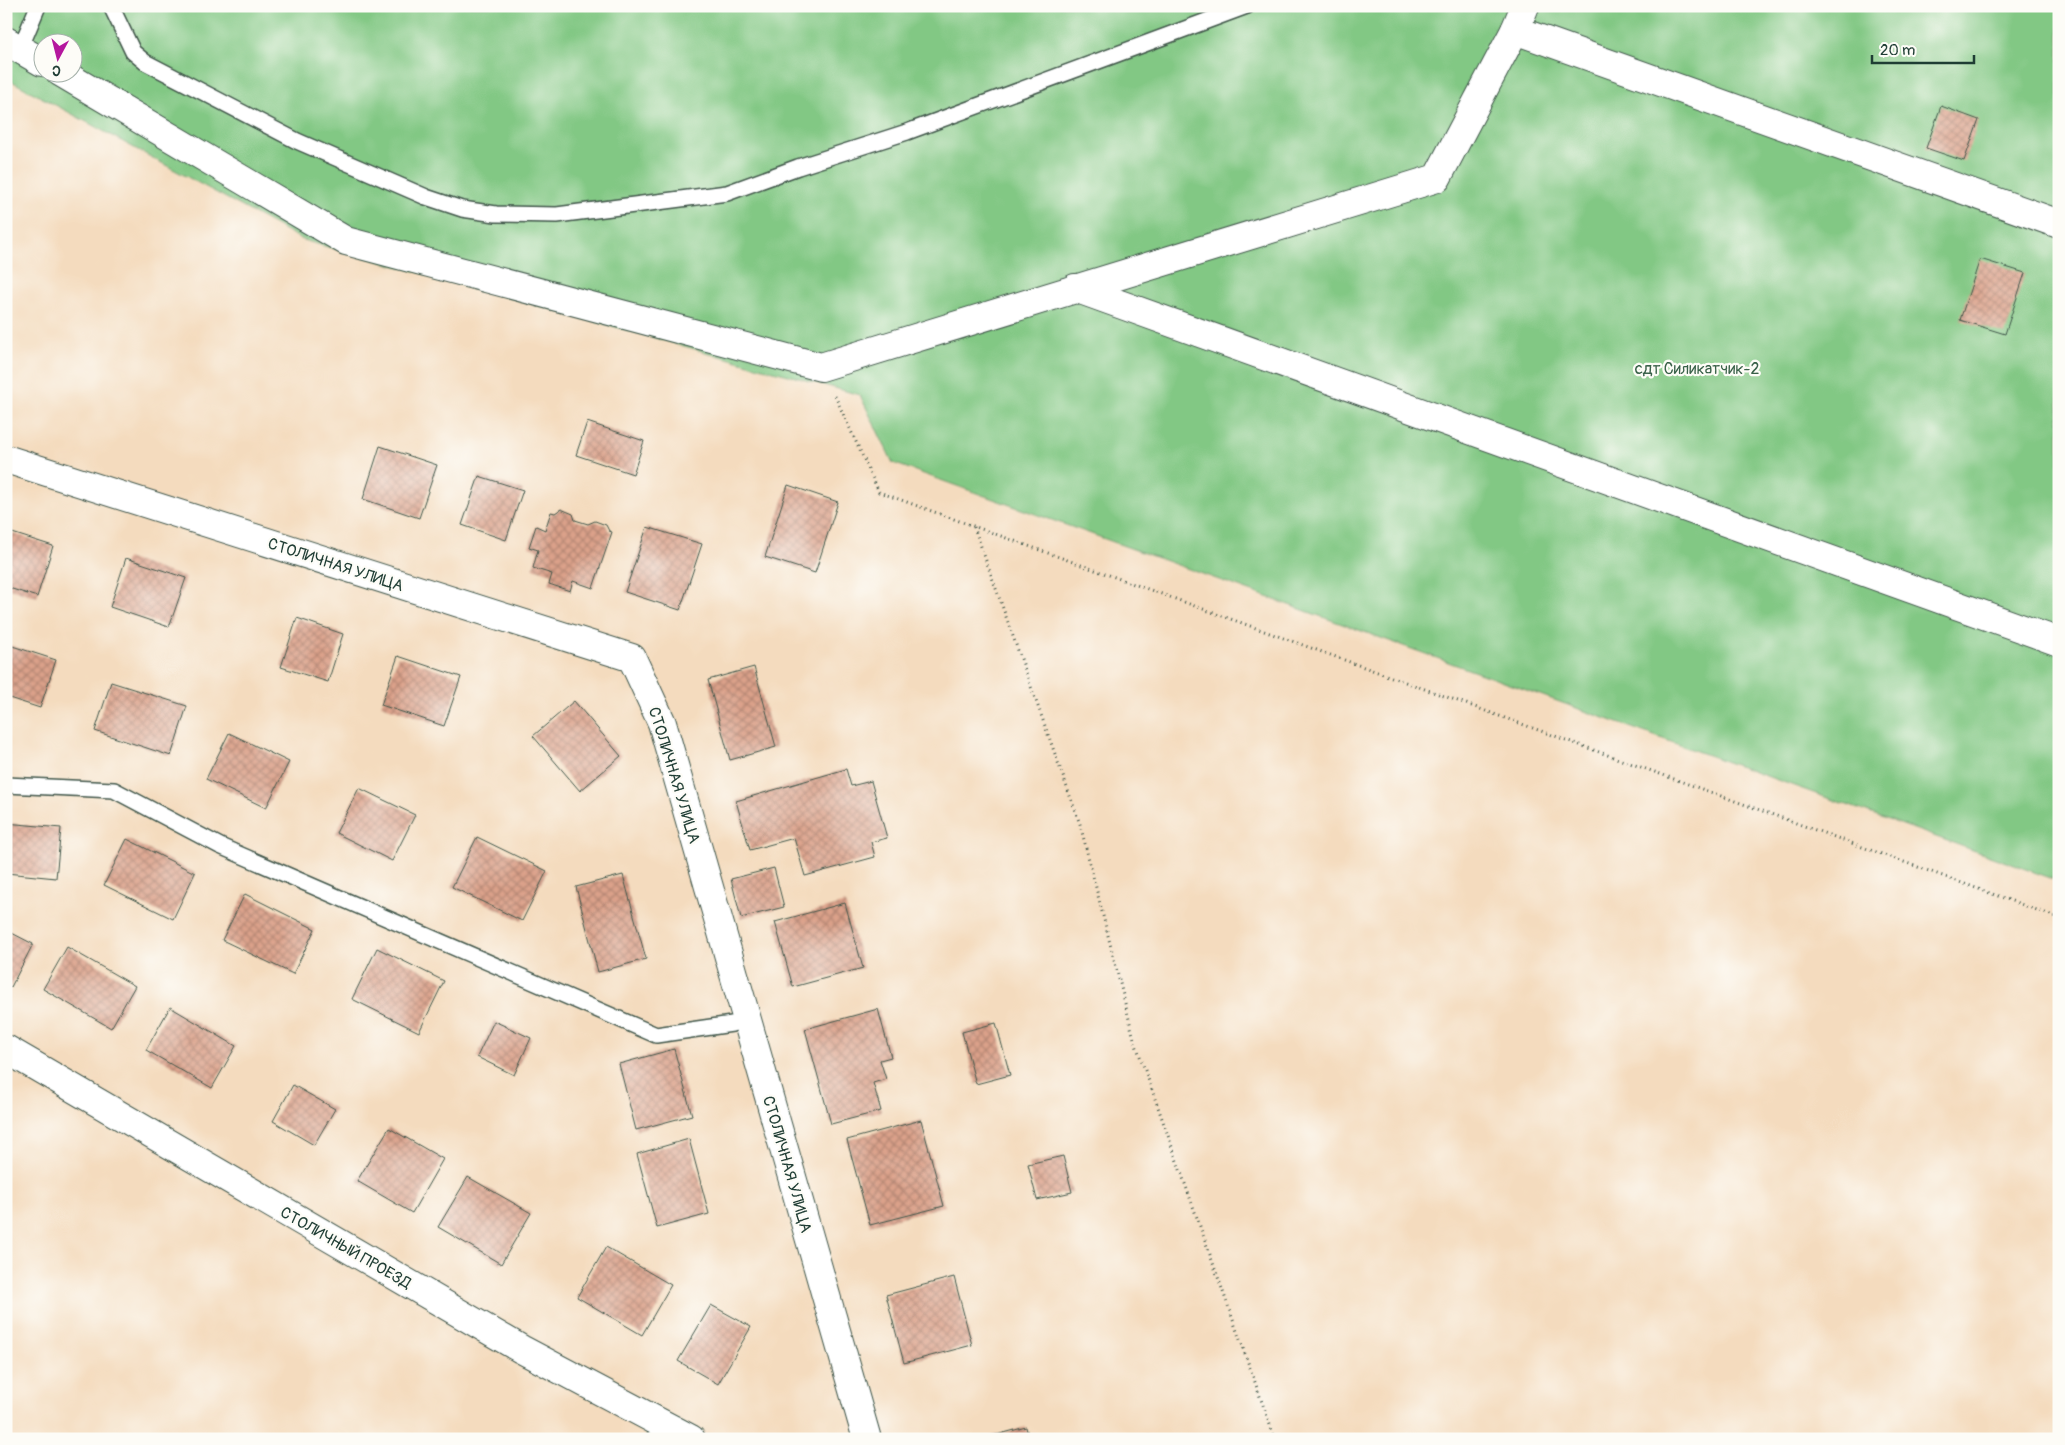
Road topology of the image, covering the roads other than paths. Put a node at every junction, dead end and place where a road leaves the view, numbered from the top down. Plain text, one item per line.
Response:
1 (38, 6) edge
2 (111, 6) edge
3 (1247, 6) edge
4 (1520, 18) edge
5 (23, 50) edge
6 (77, 82) edge
7 (2059, 224) edge
8 (1076, 288) junction
9 (6, 459) edge
10 (2059, 642) edge
11 (6, 785) edge
12 (746, 1019) junction
13 (6, 1049) edge
14 (691, 1439) edge
15 (867, 1439) edge

1 - 5 lane
2 - 3 lane
4 - 7 street
4 - 8 street
6 - 8 street
8 - 10 street
9 - 12 street, СТОЛИЧНАЯ УЛИЦА
11 - 12 lane
12 - 15 street, СТОЛИЧНАЯ УЛИЦА
13 - 14 street, СТОЛИЧНЫЙ ПРОЕЗД

